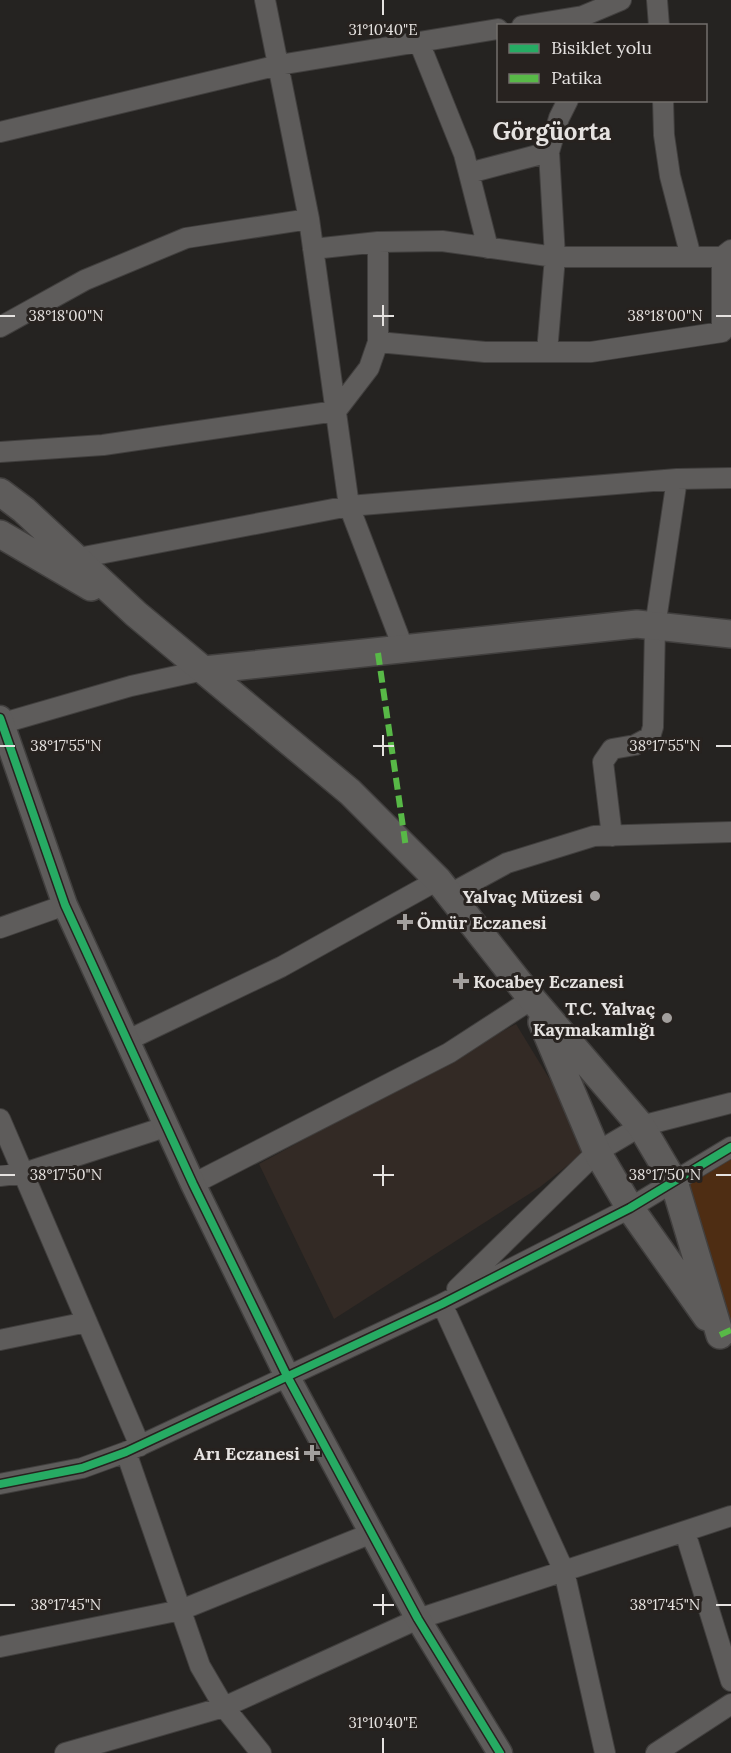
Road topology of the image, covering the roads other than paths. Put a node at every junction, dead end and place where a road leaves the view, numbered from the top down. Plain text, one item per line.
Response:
1 (265, 0) edge
2 (621, 0) edge
3 (657, 0) edge
4 (582, 14) edge
5 (532, 24) edge
6 (659, 24) edge
7 (497, 29) edge
8 (419, 42) junction
9 (279, 65) junction
10 (567, 102) edge
11 (663, 102) edge
12 (0, 132) edge
13 (549, 152) junction
14 (469, 173) junction
15 (309, 219) junction
16 (378, 242) junction
17 (488, 248) junction
18 (313, 249) junction
19 (727, 253) edge
20 (555, 257) junction
21 (691, 257) junction
22 (727, 294) edge
23 (0, 327) edge
24 (378, 342) junction
25 (547, 352) junction
26 (336, 411) junction
27 (0, 452) edge
28 (731, 478) edge
29 (676, 479) junction
30 (0, 492) edge
31 (349, 506) junction
32 (0, 534) edge
33 (78, 560) junction
34 (48, 562) junction
35 (136, 614) junction
36 (655, 627) junction
37 (731, 634) edge
38 (404, 650) junction
39 (204, 670) junction
40 (1, 722) edge
41 (731, 832) edge
42 (612, 836) junction
43 (444, 887) junction
44 (65, 905) junction
45 (0, 928) edge
46 (532, 999) junction
47 (128, 1040) junction
48 (731, 1103) edge
49 (0, 1119) edge
50 (168, 1126) junction
51 (641, 1126) junction
52 (731, 1147) edge
53 (597, 1152) junction
54 (24, 1173) junction
55 (0, 1176) edge
56 (674, 1182) junction
57 (193, 1184) junction
58 (630, 1208) junction
59 (442, 1304) junction
60 (87, 1322) junction
61 (0, 1340) edge
62 (725, 1342) edge
63 (287, 1376) junction
64 (133, 1449) junction
65 (0, 1484) edge
66 (731, 1516) edge
67 (685, 1532) junction
68 (372, 1533) junction
69 (564, 1571) junction
70 (181, 1610) junction
71 (418, 1618) junction
72 (0, 1647) edge
73 (731, 1681) edge
74 (731, 1704) edge
75 (224, 1707) junction
76 (496, 1752) edge
77 (64, 1753) edge
78 (261, 1753) edge
79 (604, 1753) edge
80 (656, 1753) edge

1 - 9 street
2 - 4 street
3 - 6 street
4 - 5 street
7 - 8 street
8 - 9 street
8 - 14 street
9 - 12 street
9 - 15 street
10 - 13 street
11 - 21 street
13 - 14 street
13 - 20 street
14 - 17 street
15 - 18 street
15 - 23 street
16 - 17 street
16 - 18 street
16 - 24 street
17 - 20 street
18 - 26 street
19 - 21 street
19 - 22 street
20 - 21 street
20 - 25 street
22 - 25 street
24 - 25 street
24 - 26 street
26 - 27 street
26 - 31 street
28 - 29 street
29 - 31 street
29 - 36 street
30 - 33 main road
31 - 33 street
31 - 38 street
32 - 34 main road
33 - 34 street
33 - 35 main road
34 - 35 main road
35 - 39 main road
36 - 37 main road
36 - 38 main road
36 - 42 street
38 - 39 main road
39 - 40 street
39 - 43 main road
40 - 44 street
41 - 42 street
42 - 43 street
43 - 46 main road
43 - 47 street
44 - 45 street
44 - 47 street
46 - 51 main road
46 - 53 main road
46 - 57 street
47 - 50 street
48 - 51 street
49 - 54 street
50 - 54 street
50 - 57 street
51 - 53 street
51 - 56 main road
52 - 56 street
53 - 58 main road
53 - 59 street
54 - 55 street
54 - 60 street
56 - 58 street
56 - 62 main road
57 - 63 street
58 - 59 street
58 - 62 main road
59 - 63 street
59 - 69 street
60 - 61 street
60 - 64 street
63 - 64 street
63 - 68 street
64 - 65 street
64 - 70 street
66 - 67 street
67 - 69 street
67 - 73 street
68 - 70 street
68 - 71 street
69 - 71 street
69 - 79 street
70 - 72 street
70 - 75 street
71 - 75 street
71 - 76 street
74 - 80 street
75 - 77 street
75 - 78 street

